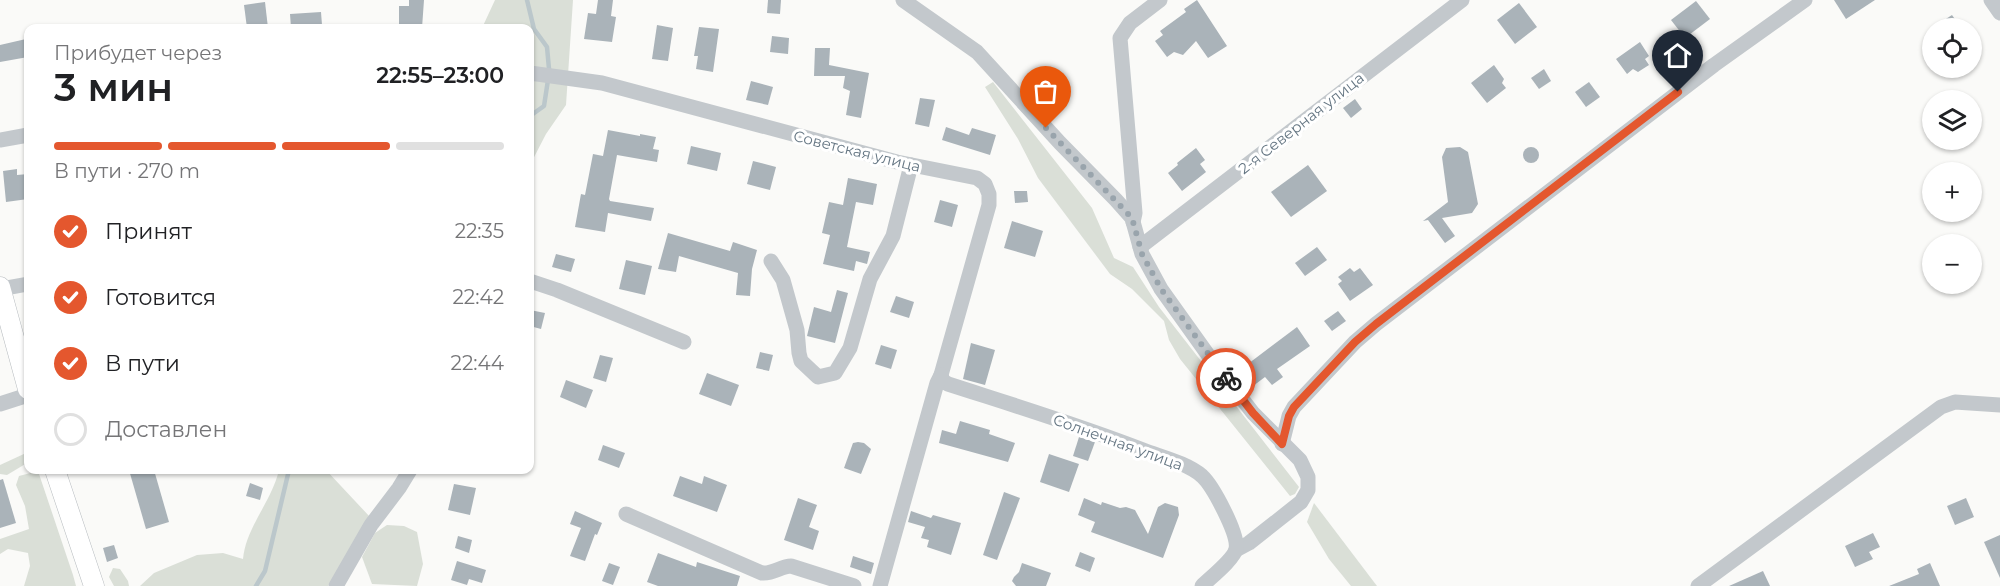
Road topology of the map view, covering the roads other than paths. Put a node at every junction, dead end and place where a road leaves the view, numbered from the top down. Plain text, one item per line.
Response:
1 (903, 0) edge
2 (1160, 0) edge
3 (1462, 0) edge
4 (1805, 0) edge
5 (1992, 0) edge
6 (2000, 13) edge
7 (534, 74) edge
8 (24, 136) edge
9 (0, 140) edge
10 (911, 165) junction
11 (1133, 222) junction
12 (1140, 246) junction
13 (771, 261) dead end
14 (534, 282) edge
15 (24, 285) edge
16 (0, 288) edge
17 (684, 342) dead end
18 (24, 375) edge
19 (942, 378) junction
20 (24, 396) edge
21 (0, 404) edge
22 (2000, 405) edge
23 (1282, 444) junction
24 (56, 474) edge
25 (408, 474) edge
26 (626, 514) dead end
27 (1236, 550) junction
28 (94, 586) edge
29 (336, 586) edge
30 (854, 586) edge
31 (882, 586) edge
32 (1202, 586) edge
33 (1698, 586) edge

1 - 11 street
2 - 11 street
3 - 12 street, 2-я Северная улица
4 - 23 street
5 - 6 street
7 - 10 street, Советская улица
8 - 9 street
10 - 13 street
10 - 19 street, Советская улица
11 - 12 street
12 - 23 street
14 - 17 street
15 - 16 street
16 - 18 main road
19 - 27 street, Солнечная улица
19 - 31 street
20 - 21 street
22 - 33 street
23 - 27 street
24 - 28 main road
25 - 29 street
26 - 30 street
27 - 32 street

